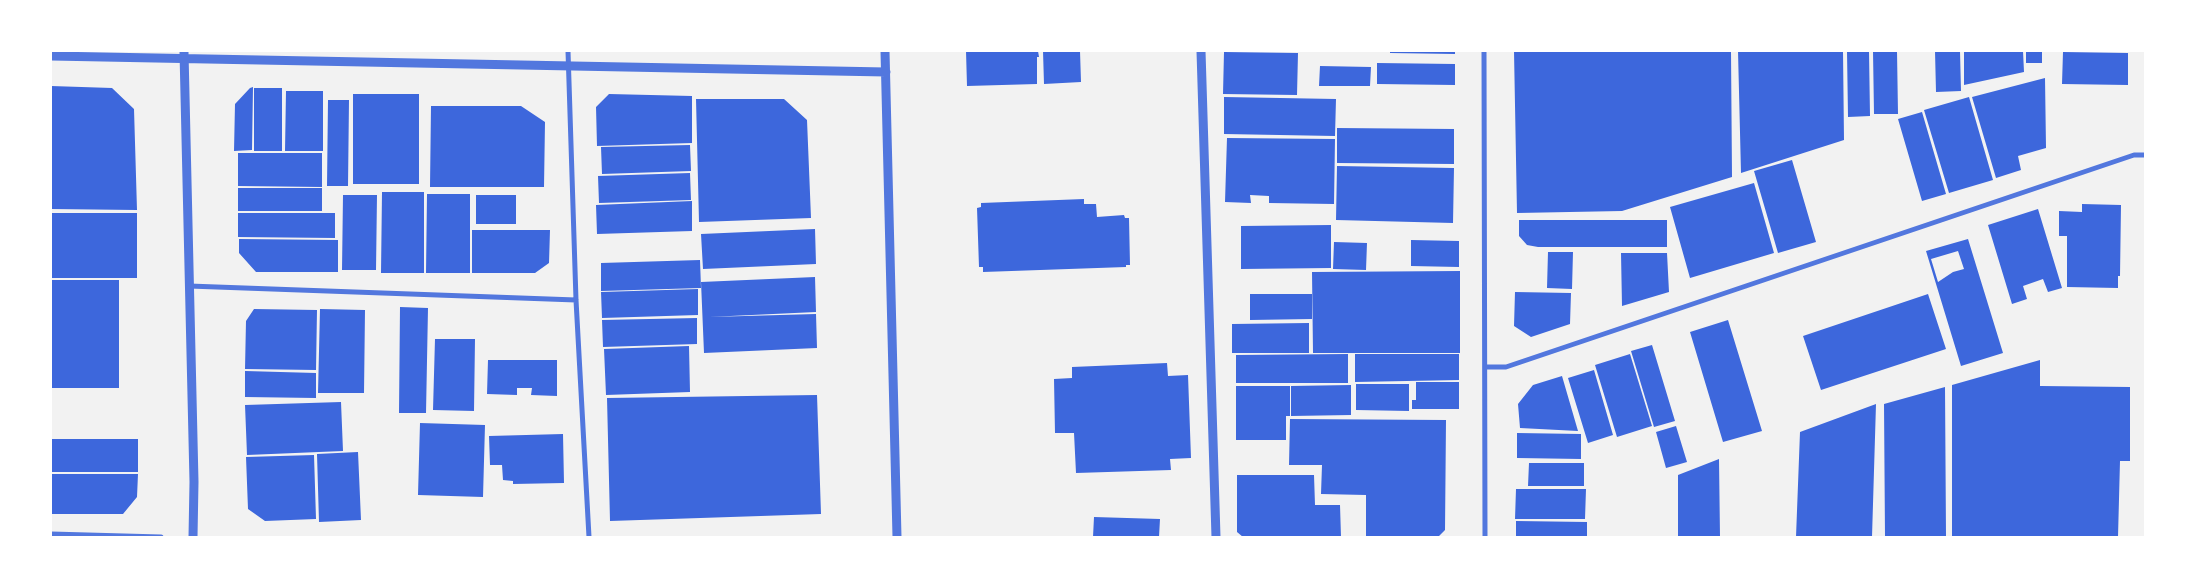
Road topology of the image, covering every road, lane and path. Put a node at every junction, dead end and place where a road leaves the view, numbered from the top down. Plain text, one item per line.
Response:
1 (568, 51) edge
2 (885, 51) edge
3 (1201, 51) edge
4 (1484, 51) edge
5 (184, 54) edge
6 (51, 56) edge
7 (568, 66) junction
8 (886, 72) junction
9 (2145, 155) edge
10 (189, 286) junction
11 (576, 300) junction
12 (1486, 367) junction
13 (51, 534) edge
14 (161, 537) edge
15 (193, 537) edge
16 (589, 537) edge
17 (897, 537) edge
18 (1216, 537) edge
19 (1485, 537) edge

1 - 7 street
2 - 8 street
3 - 18 street
4 - 12 street
5 - 6 street
5 - 7 street
5 - 10 street
7 - 8 street
7 - 11 street
8 - 17 street
9 - 12 street
10 - 11 street
10 - 15 street
11 - 16 street
12 - 19 street
13 - 14 street

